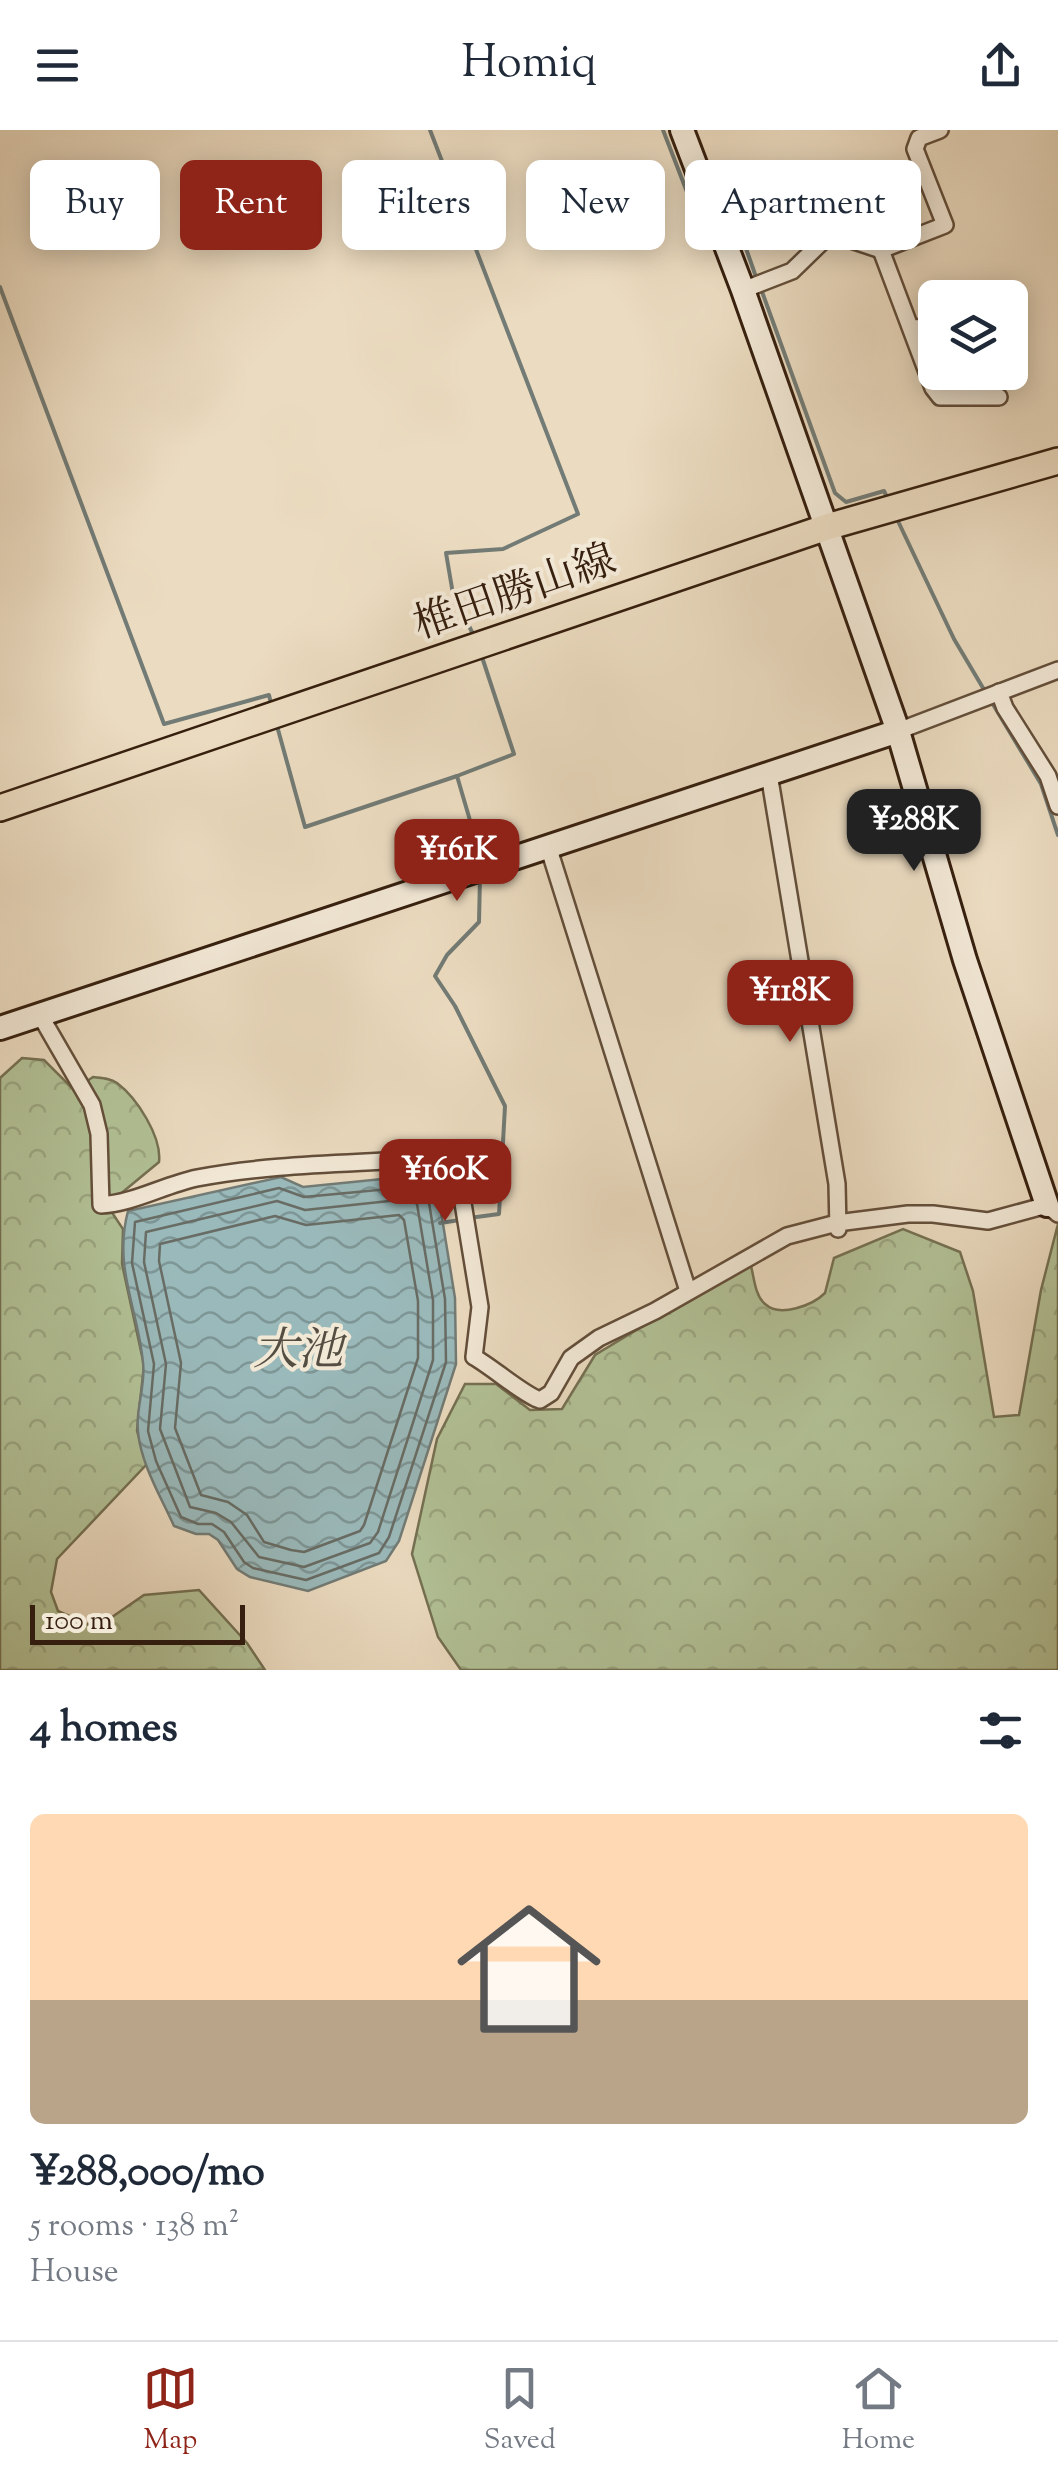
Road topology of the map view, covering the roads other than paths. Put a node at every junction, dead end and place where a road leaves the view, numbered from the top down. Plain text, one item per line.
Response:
1 (682, 130) edge
2 (940, 130) edge
3 (919, 160) edge
4 (921, 164) edge
5 (921, 235) edge
6 (813, 250) edge
7 (881, 250) edge
8 (743, 290) junction
9 (911, 328) junction
10 (918, 328) edge
11 (999, 396) dead end
12 (1058, 461) edge
13 (828, 526) junction
14 (1058, 670) edge
15 (999, 692) junction
16 (898, 731) junction
17 (769, 774) junction
18 (1058, 806) edge
19 (0, 808) edge
20 (548, 846) junction
21 (40, 1015) junction
22 (0, 1028) edge
23 (1052, 1210) edge
24 (837, 1227) junction
25 (688, 1291) junction

1 - 8 street
2 - 3 street
4 - 5 street
6 - 8 street
7 - 9 street
8 - 13 street
9 - 10 street
9 - 11 street
12 - 13 main road, 椎田勝山線
13 - 16 street
13 - 19 main road, 椎田勝山線
14 - 15 street
15 - 16 street
15 - 18 street
16 - 17 street
16 - 23 street
17 - 20 street
17 - 24 street
20 - 21 street
20 - 25 street
21 - 22 street
21 - 25 street
23 - 24 street
24 - 25 street

